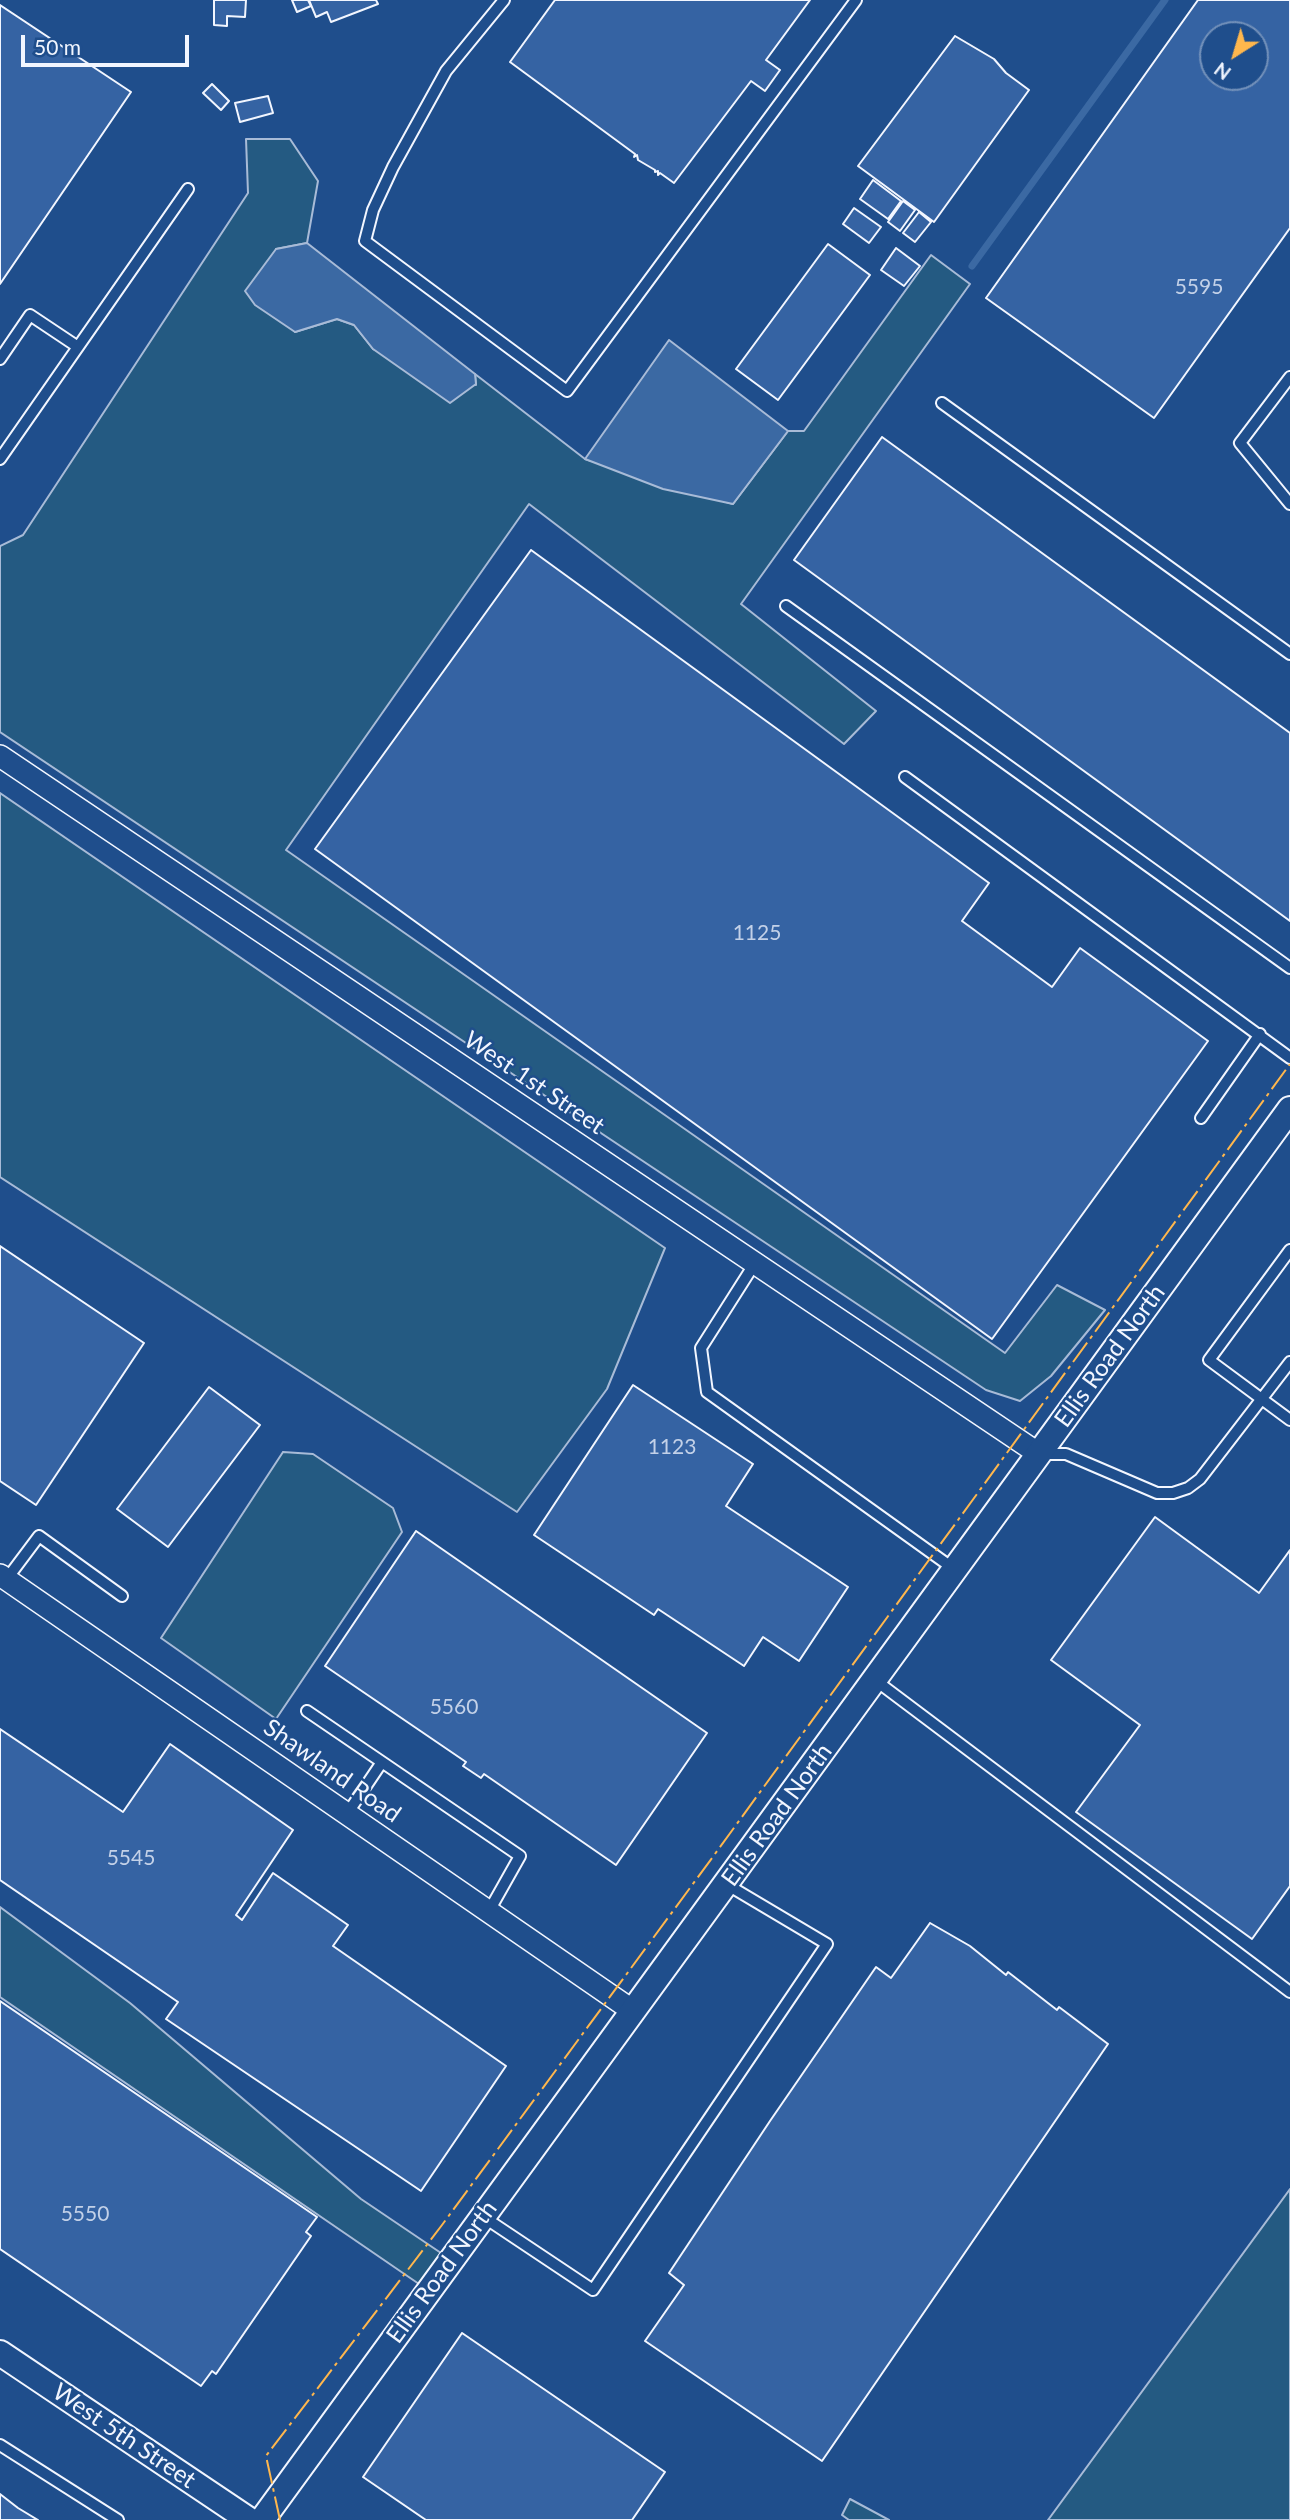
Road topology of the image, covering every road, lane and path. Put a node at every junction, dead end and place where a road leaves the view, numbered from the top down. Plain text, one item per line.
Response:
1 (504, 0) edge
2 (856, 0) edge
3 (188, 188) dead end
4 (78, 347) junction
5 (0, 359) edge
6 (1290, 377) edge
7 (942, 403) dead end
8 (0, 459) edge
9 (1290, 504) edge
10 (786, 606) dead end
11 (1290, 654) edge
12 (0, 756) edge
13 (905, 778) dead end
14 (1289, 965) edge
15 (1260, 1034) junction
16 (1290, 1058) edge
17 (1290, 1109) edge
18 (1201, 1118) dead end
19 (1290, 1250) edge
20 (755, 1263) junction
21 (1290, 1362) edge
22 (1262, 1400) junction
23 (1290, 1420) edge
24 (1039, 1454) junction
25 (954, 1569) junction
26 (3, 1577) edge
27 (122, 1596) dead end
28 (874, 1681) junction
29 (307, 1711) dead end
30 (382, 1762) junction
31 (347, 1814) junction
32 (726, 1884) junction
33 (489, 1911) junction
34 (1290, 1992) edge
35 (633, 2011) junction
36 (482, 2216) junction
37 (0, 2353) edge
38 (0, 2445) edge
39 (118, 2520) edge
40 (249, 2520) edge
41 (262, 2520) edge

1 - 2 lane
3 - 4 lane
4 - 5 lane
4 - 8 lane
6 - 9 lane
7 - 11 lane
10 - 14 lane
12 - 20 street, West 1st Street
13 - 15 lane
15 - 16 lane
15 - 18 lane
17 - 24 street, Ellis Road North
19 - 22 lane
20 - 24 street, West 1st Street
20 - 25 lane
21 - 22 lane
22 - 23 lane
22 - 24 lane
24 - 25 street, Ellis Road North
25 - 28 street, Ellis Road North
26 - 27 lane
26 - 31 street, Shawland Road
28 - 32 street, Ellis Road North
28 - 34 lane
29 - 30 lane
30 - 31 lane
30 - 33 lane
31 - 33 street, Shawland Road
32 - 35 street, Ellis Road North
32 - 36 lane
33 - 35 street, Shawland Road
35 - 36 street, Ellis Road North
36 - 41 street, Ellis Road North
37 - 40 street, West 5th Street
38 - 39 lane

